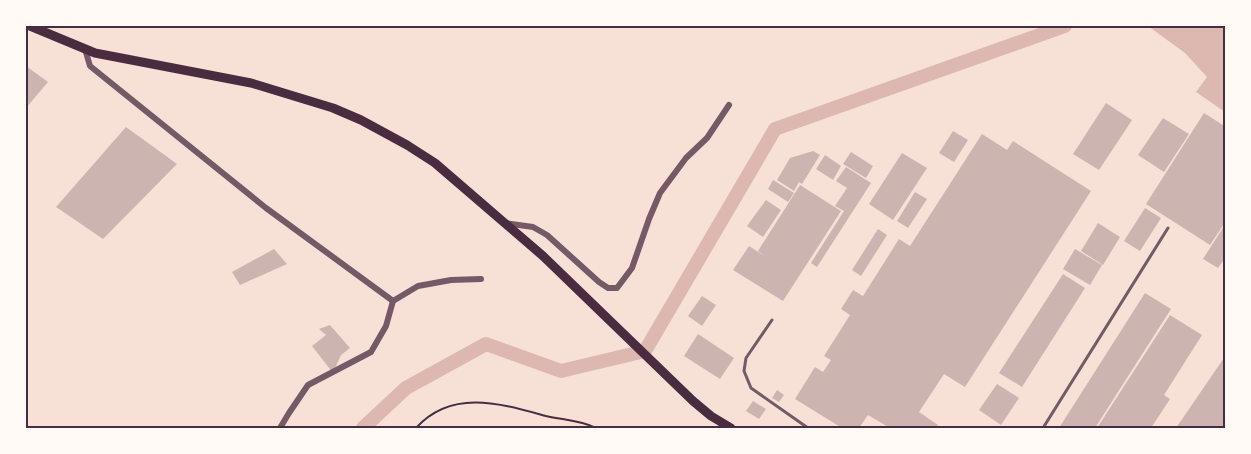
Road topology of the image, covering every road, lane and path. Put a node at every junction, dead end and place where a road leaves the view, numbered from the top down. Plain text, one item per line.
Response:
1 (30, 26) edge
2 (85, 49) junction
3 (729, 105) dead end
4 (504, 222) junction
5 (1168, 228) dead end
6 (481, 279) dead end
7 (393, 302) junction
8 (772, 320) dead end
9 (280, 429) edge
10 (416, 429) edge
11 (596, 429) edge
12 (730, 429) edge
13 (808, 429) edge
14 (1042, 429) edge

1 - 2 main road
2 - 4 main road
2 - 7 street
3 - 4 street
4 - 12 main road
5 - 14 lane
6 - 7 street
7 - 9 street
8 - 13 lane
10 - 11 path

